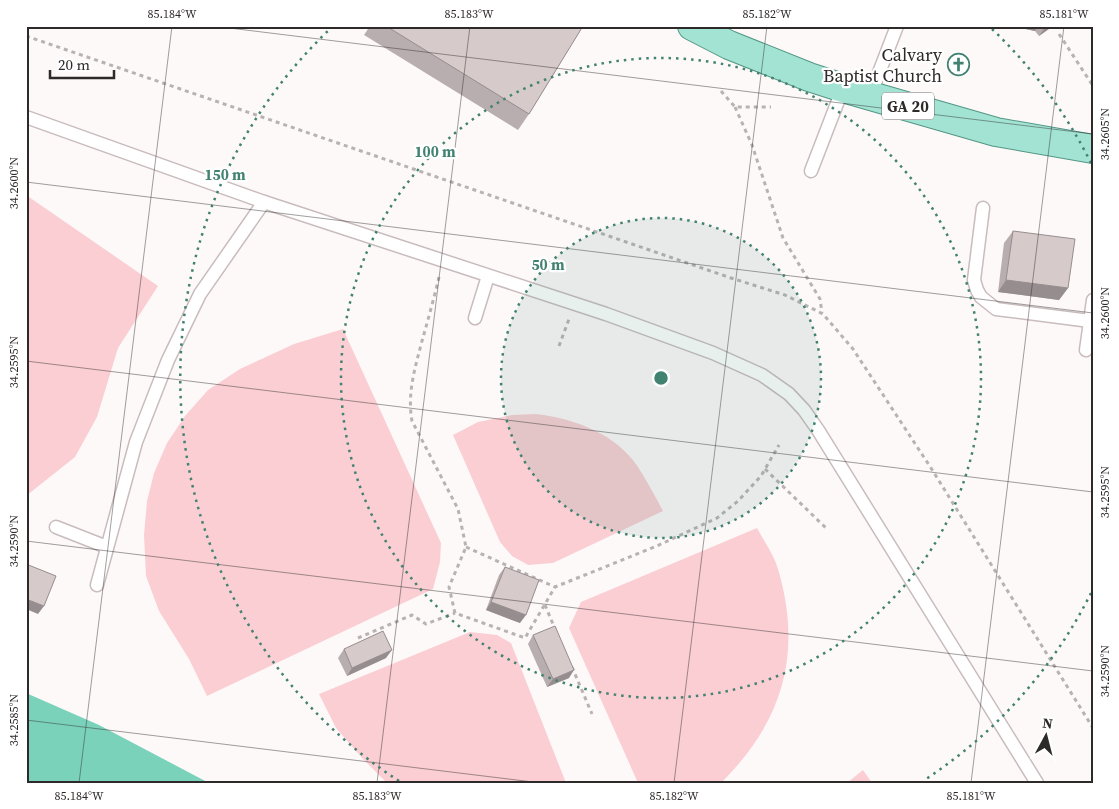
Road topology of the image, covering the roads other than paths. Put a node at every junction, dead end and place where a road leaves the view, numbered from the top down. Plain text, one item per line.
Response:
1 (692, 26) edge
2 (897, 26) edge
3 (843, 88) junction
4 (870, 96) junction
5 (26, 118) edge
6 (1093, 148) edge
7 (811, 171) dead end
8 (264, 202) junction
9 (983, 208) dead end
10 (488, 276) junction
11 (1093, 300) edge
12 (475, 318) dead end
13 (1090, 320) junction
14 (1086, 350) dead end
15 (56, 527) dead end
16 (107, 546) junction
17 (97, 585) dead end
18 (1037, 783) edge

1 - 3 main road, GA 20
2 - 4 lane
3 - 4 main road, GA 20
3 - 7 lane
4 - 6 main road, GA 20
5 - 8 lane
8 - 10 lane
8 - 16 lane
9 - 13 lane
10 - 12 lane
10 - 18 lane
11 - 13 lane
13 - 14 lane
15 - 16 lane
16 - 17 lane

